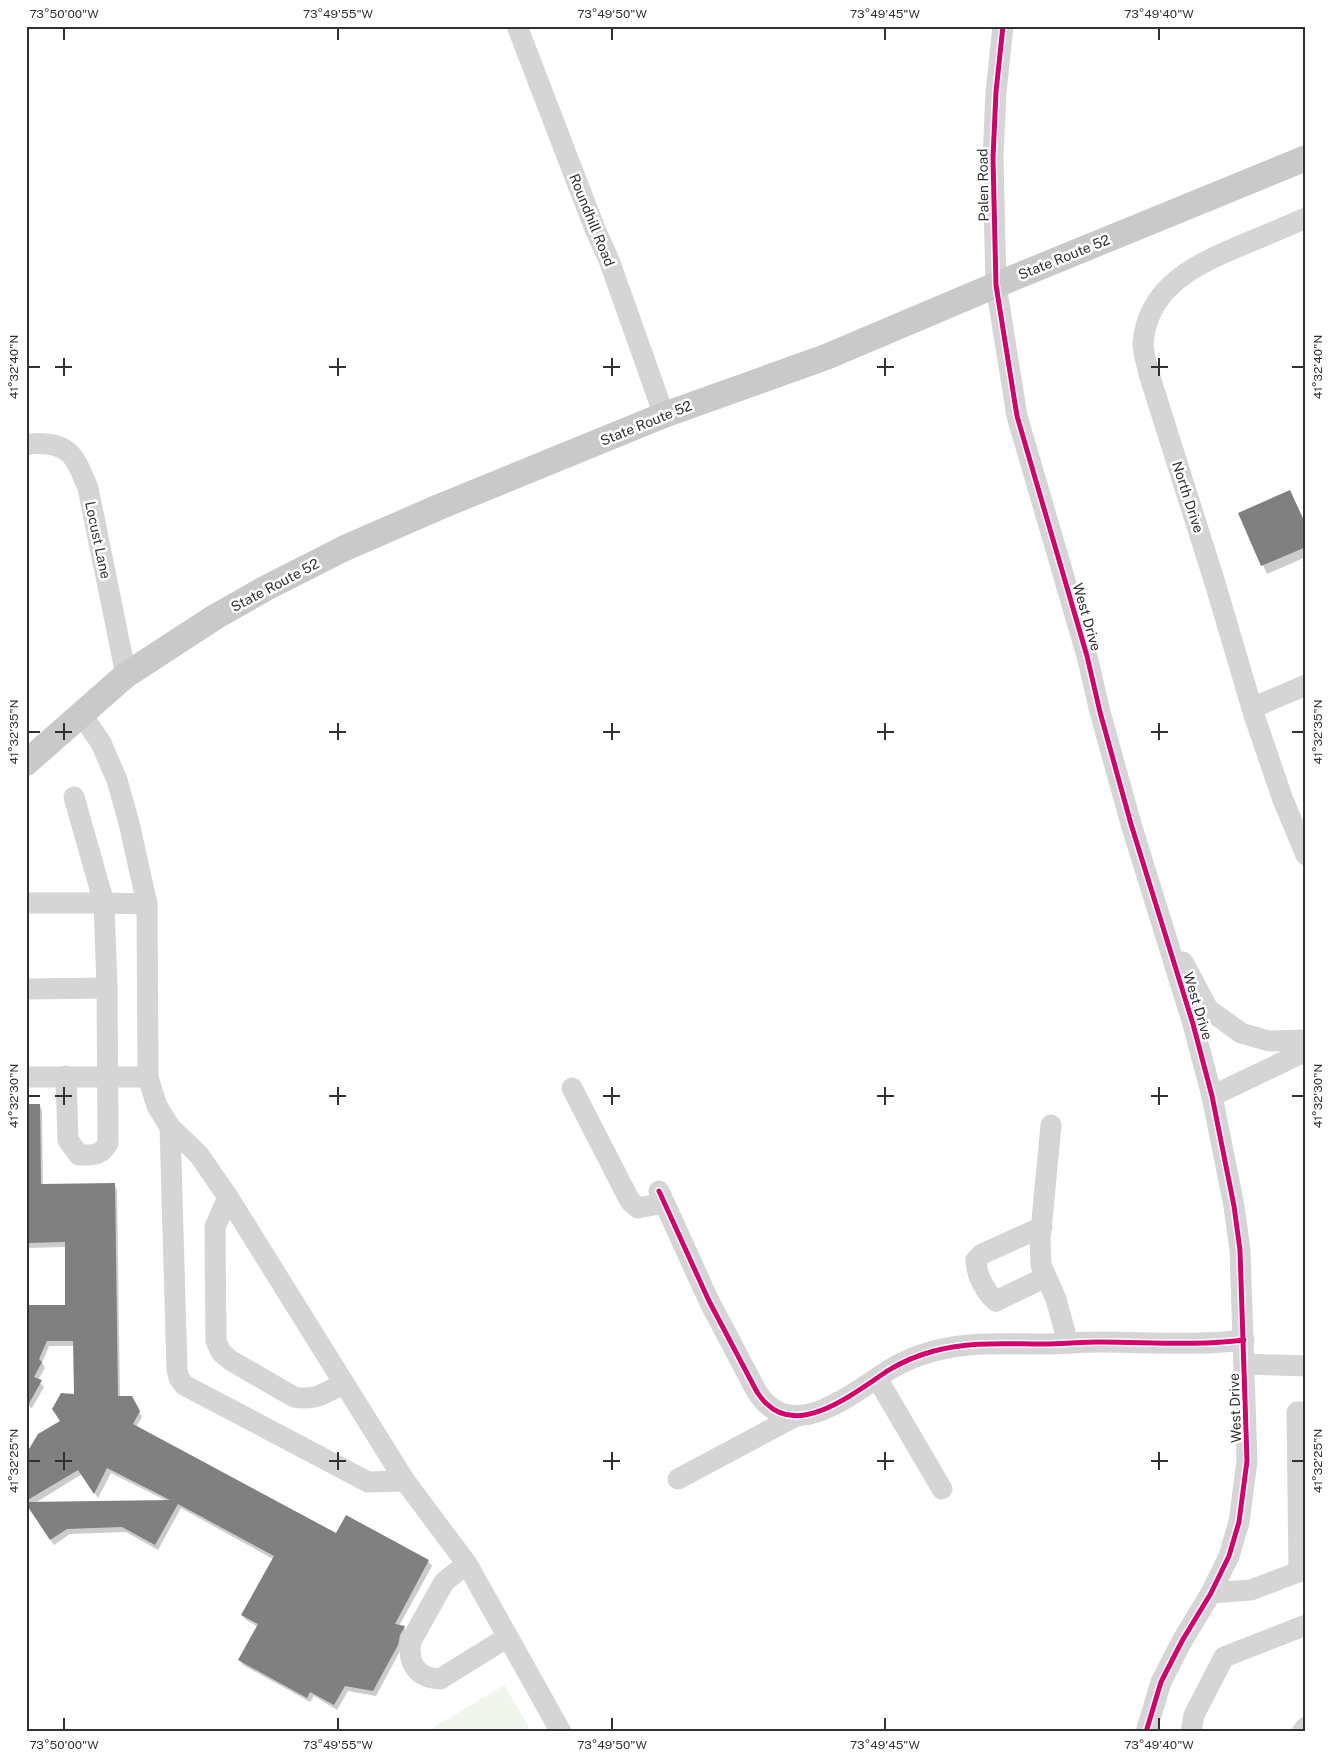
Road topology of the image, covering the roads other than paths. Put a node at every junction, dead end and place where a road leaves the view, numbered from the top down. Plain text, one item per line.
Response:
1 (517, 26) edge
2 (1002, 26) edge
3 (1306, 158) edge
4 (1306, 218) edge
5 (996, 284) junction
6 (664, 414) junction
7 (26, 445) edge
8 (126, 675) junction
9 (1306, 685) edge
10 (1252, 708) junction
11 (82, 715) junction
12 (26, 763) edge
13 (74, 796) dead end
14 (1306, 855) edge
15 (26, 903) edge
16 (104, 903) junction
17 (147, 904) junction
18 (1159, 916) junction
19 (107, 988) junction
20 (26, 989) edge
21 (1306, 1040) edge
22 (1306, 1051) edge
23 (66, 1076) junction
24 (107, 1076) junction
25 (26, 1077) edge
26 (148, 1077) junction
27 (572, 1088) dead end
28 (1212, 1096) junction
29 (1052, 1125) dead end
30 (170, 1127) junction
31 (228, 1197) junction
32 (1042, 1227) junction
33 (1046, 1277) junction
34 (1244, 1340) junction
35 (1068, 1343) junction
36 (1245, 1364) junction
37 (1306, 1366) edge
38 (877, 1378) junction
39 (344, 1382) junction
40 (1306, 1412) edge
41 (796, 1416) junction
42 (678, 1479) dead end
43 (406, 1481) junction
44 (942, 1489) dead end
45 (467, 1564) junction
46 (1302, 1571) edge
47 (1211, 1593) junction
48 (1306, 1626) edge
49 (508, 1637) junction
50 (1306, 1727) edge
51 (561, 1732) edge
52 (1146, 1732) edge
53 (1191, 1732) edge
54 (1302, 1732) edge

1 - 6 street, Roundhill Road
2 - 5 street, Palen Road
3 - 5 main road, State Route 52
4 - 10 street, North Drive
5 - 6 main road, State Route 52
5 - 18 street, West Drive
6 - 8 main road, State Route 52
7 - 8 street, Locust Lane
8 - 11 main road, State Route 52
9 - 10 street
10 - 14 street, North Drive
11 - 12 main road, State Route 52
11 - 17 street
13 - 16 street
15 - 16 street
16 - 17 street
16 - 19 street
17 - 26 street
18 - 21 street
18 - 28 street, West Drive
19 - 20 street
19 - 24 street
22 - 28 street
23 - 24 street
23 - 24 street
23 - 25 street
24 - 26 street
26 - 30 street
27 - 41 street
28 - 34 street, West Drive
29 - 32 street
30 - 31 street
30 - 43 street
31 - 39 street
31 - 39 street
32 - 33 street
32 - 33 street
33 - 35 street
34 - 35 street
34 - 36 street, West Drive
35 - 38 street
36 - 37 street
36 - 47 street, West Drive
38 - 41 street
38 - 44 street
39 - 43 street
40 - 46 street
41 - 42 street
43 - 45 street
45 - 49 street
45 - 49 street
46 - 47 street
47 - 52 street, West Drive
48 - 53 street
49 - 51 street
50 - 54 street

